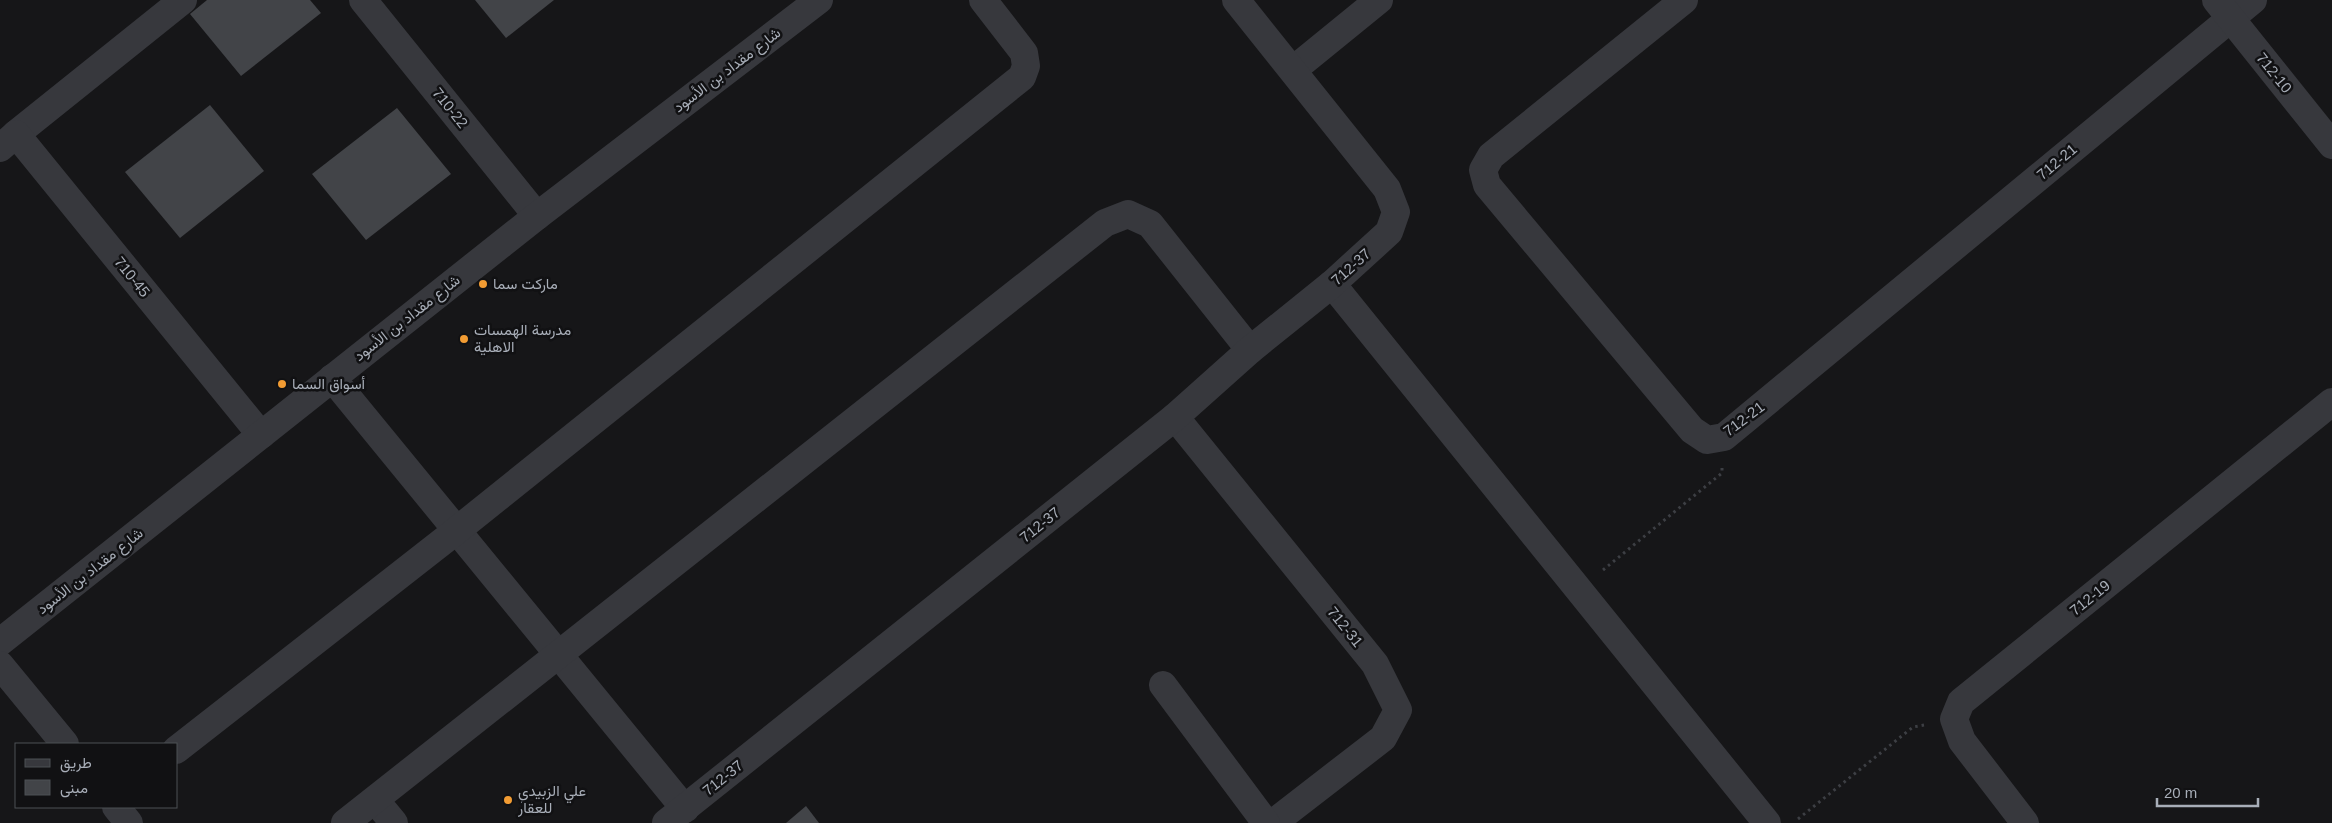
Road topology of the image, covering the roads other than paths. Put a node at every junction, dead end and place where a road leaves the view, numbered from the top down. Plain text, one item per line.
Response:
1 (182, 0) edge
2 (363, 0) edge
3 (819, 0) edge
4 (983, 0) edge
5 (1236, 0) edge
6 (1378, 0) edge
7 (1684, 0) edge
8 (2253, 0) edge
9 (2223, 9) edge
10 (1293, 70) junction
11 (8, 141) edge
12 (2332, 145) edge
13 (537, 216) junction
14 (1332, 284) junction
15 (1250, 350) junction
16 (332, 378) junction
17 (2332, 402) edge
18 (1175, 417) junction
19 (261, 435) junction
20 (456, 531) junction
21 (0, 642) edge
22 (557, 655) junction
23 (0, 665) edge
24 (1163, 685) dead end
25 (63, 743) edge
26 (178, 748) edge
27 (375, 800) junction
28 (117, 808) edge
29 (675, 816) edge
30 (129, 823) edge
31 (345, 823) edge
32 (394, 823) edge
33 (1266, 823) edge
34 (1273, 823) edge
35 (1767, 823) edge
36 (2025, 823) edge

1 - 11 street
2 - 13 street, 710-22
3 - 13 street, شارع مقداد بن الأسود
4 - 20 street
5 - 10 street
6 - 10 street
7 - 9 street, 712-21
8 - 9 street, 712-21
9 - 12 street, 712-10
10 - 14 street, 712-37
11 - 19 street, 710-45
13 - 16 street, شارع مقداد بن الأسود
14 - 15 street, 712-37
14 - 35 street
15 - 18 street, 712-37
15 - 22 street
16 - 19 street, شارع مقداد بن الأسود
16 - 20 street
17 - 36 street, 712-19
18 - 29 street, 712-37
18 - 34 street, 712-31
19 - 21 street, شارع مقداد بن الأسود
20 - 22 street
20 - 26 street
22 - 27 street
22 - 29 street
23 - 25 street
24 - 33 street
27 - 31 street
27 - 32 street
28 - 30 street

